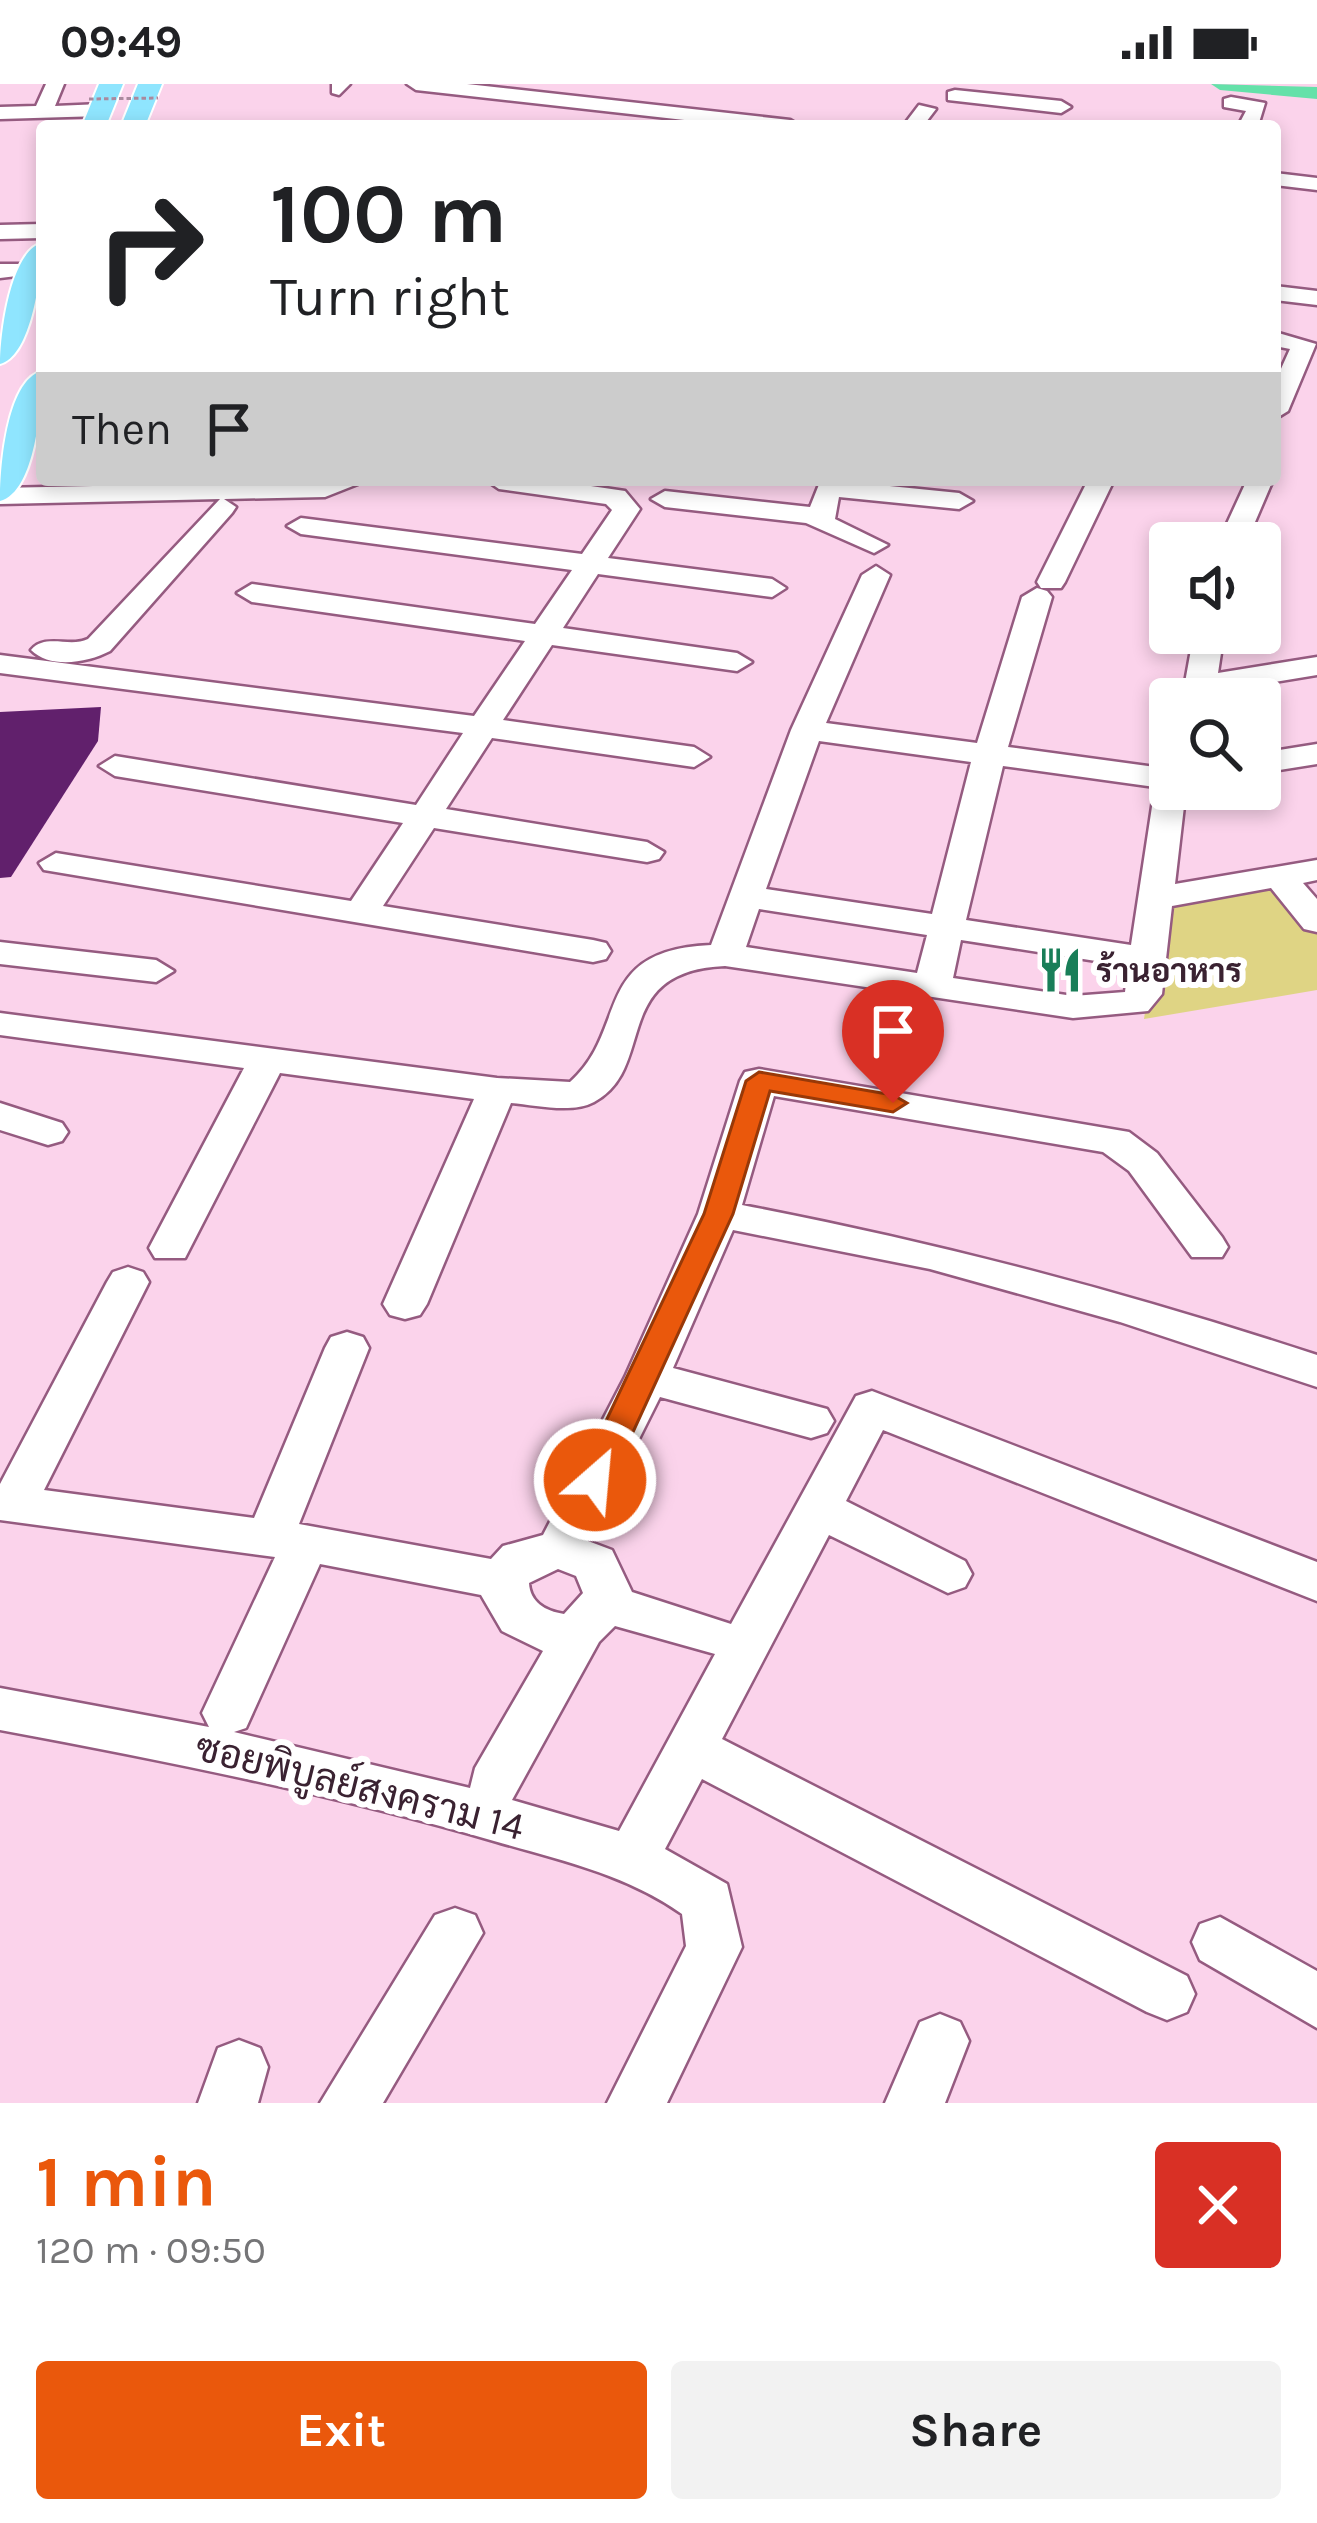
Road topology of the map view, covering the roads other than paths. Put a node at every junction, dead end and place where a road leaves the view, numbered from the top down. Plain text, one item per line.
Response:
1 (55, 84) edge
2 (111, 84) edge
3 (416, 84) edge
4 (676, 84) edge
5 (1078, 84) edge
6 (488, 88) edge
7 (154, 91) edge
8 (955, 96) dead end
9 (1232, 103) dead end
10 (1060, 107) junction
11 (645, 110) junction
12 (43, 112) junction
13 (95, 112) edge
14 (0, 113) edge
15 (137, 120) edge
16 (685, 120) edge
17 (1052, 120) edge
18 (1251, 120) edge
19 (1282, 180) edge
20 (1317, 184) edge
21 (36, 231) edge
22 (0, 232) edge
23 (36, 261) edge
24 (36, 264) edge
25 (0, 272) edge
26 (1281, 294) edge
27 (1317, 298) edge
28 (1281, 340) edge
29 (0, 355) edge
30 (36, 396) edge
31 (1281, 397) edge
32 (335, 486) edge
33 (532, 486) edge
34 (830, 486) edge
35 (846, 486) edge
36 (1098, 486) edge
37 (1258, 486) edge
38 (0, 493) edge
39 (664, 499) dead end
40 (959, 501) dead end
41 (222, 507) dead end
42 (820, 516) junction
43 (1241, 522) edge
44 (302, 526) dead end
45 (590, 564) junction
46 (772, 588) dead end
47 (252, 593) dead end
48 (544, 633) junction
49 (0, 647) edge
50 (737, 662) dead end
51 (0, 664) edge
52 (1317, 666) edge
53 (1263, 678) edge
54 (483, 727) junction
55 (808, 730) junction
56 (1317, 754) edge
57 (989, 756) junction
58 (694, 757) dead end
59 (1281, 760) edge
60 (115, 766) dead end
61 (1149, 776) edge
62 (1167, 810) edge
63 (427, 818) junction
64 (647, 852) dead end
65 (56, 863) dead end
66 (1317, 870) edge
67 (1280, 877) junction
68 (747, 897) junction
69 (1156, 898) junction
70 (361, 913) junction
71 (1317, 920) edge
72 (947, 927) junction
73 (593, 951) dead end
74 (0, 953) edge
75 (725, 955) junction
76 (1148, 958) junction
77 (156, 971) dead end
78 (932, 987) junction
79 (0, 1024) edge
80 (268, 1060) junction
81 (497, 1090) junction
82 (0, 1116) edge
83 (48, 1132) dead end
84 (718, 1214) junction
85 (1207, 1247) dead end
86 (170, 1248) dead end
87 (128, 1282) dead end
88 (405, 1304) dead end
89 (347, 1348) dead end
90 (1317, 1371) edge
91 (647, 1376) junction
92 (811, 1421) dead end
93 (7, 1503) edge
94 (822, 1510) junction
95 (288, 1541) junction
96 (559, 1550) junction
97 (948, 1574) dead end
98 (505, 1581) junction
99 (1317, 1582) edge
100 (593, 1615) junction
101 (712, 1635) dead end
102 (0, 1709) edge
103 (227, 1713) dead end
104 (691, 1748) junction
105 (494, 1784) dead end
106 (632, 1858) junction
107 (455, 1933) dead end
108 (1220, 1942) dead end
109 (1167, 1994) dead end
110 (1317, 2002) edge
111 (940, 2042) dead end
112 (350, 2103) edge
113 (637, 2103) edge
114 (915, 2103) edge

1 - 12 street
2 - 13 main road
3 - 6 street
4 - 11 street
5 - 10 street
6 - 11 street
7 - 15 main road
8 - 10 street
9 - 18 street
10 - 17 street
11 - 16 street
12 - 13 street
12 - 14 street
19 - 20 street
21 - 22 street
23 - 25 street
24 - 29 main road
26 - 27 street
28 - 31 street
30 - 38 main road
32 - 38 street
33 - 45 street
34 - 42 street
35 - 40 street
36 - 57 street
37 - 43 street
39 - 42 street
41 - 49 street
42 - 55 street
44 - 45 street
45 - 46 street
45 - 48 street
47 - 48 street
48 - 50 street
48 - 54 street
51 - 54 street
52 - 53 street
54 - 58 street
54 - 63 street
55 - 57 street
55 - 68 street
56 - 59 street
57 - 61 street
57 - 72 street
60 - 63 street
62 - 69 street
63 - 64 street
63 - 70 street
65 - 70 street
66 - 67 street
67 - 69 street
67 - 71 street
68 - 72 street
68 - 75 street
69 - 76 street
70 - 73 street
72 - 76 street
72 - 78 street
74 - 77 street
75 - 78 street
75 - 81 street
76 - 78 street
79 - 80 street
80 - 81 street
80 - 86 street
81 - 88 street
82 - 83 street
84 - 85 street
84 - 90 street
84 - 91 street
87 - 93 street
89 - 95 street
91 - 92 street
91 - 96 street
93 - 95 street
94 - 97 street
94 - 99 street
94 - 104 street
95 - 98 street
95 - 103 street
96 - 98 street
96 - 100 street
98 - 100 street
100 - 101 street
100 - 105 street
102 - 106 street, ซอยพิบูลย์สงคราม 14
104 - 106 street
104 - 109 street
106 - 113 street, ซอยพิบูลย์สงคราม 14
107 - 112 street
108 - 110 street
111 - 114 street

